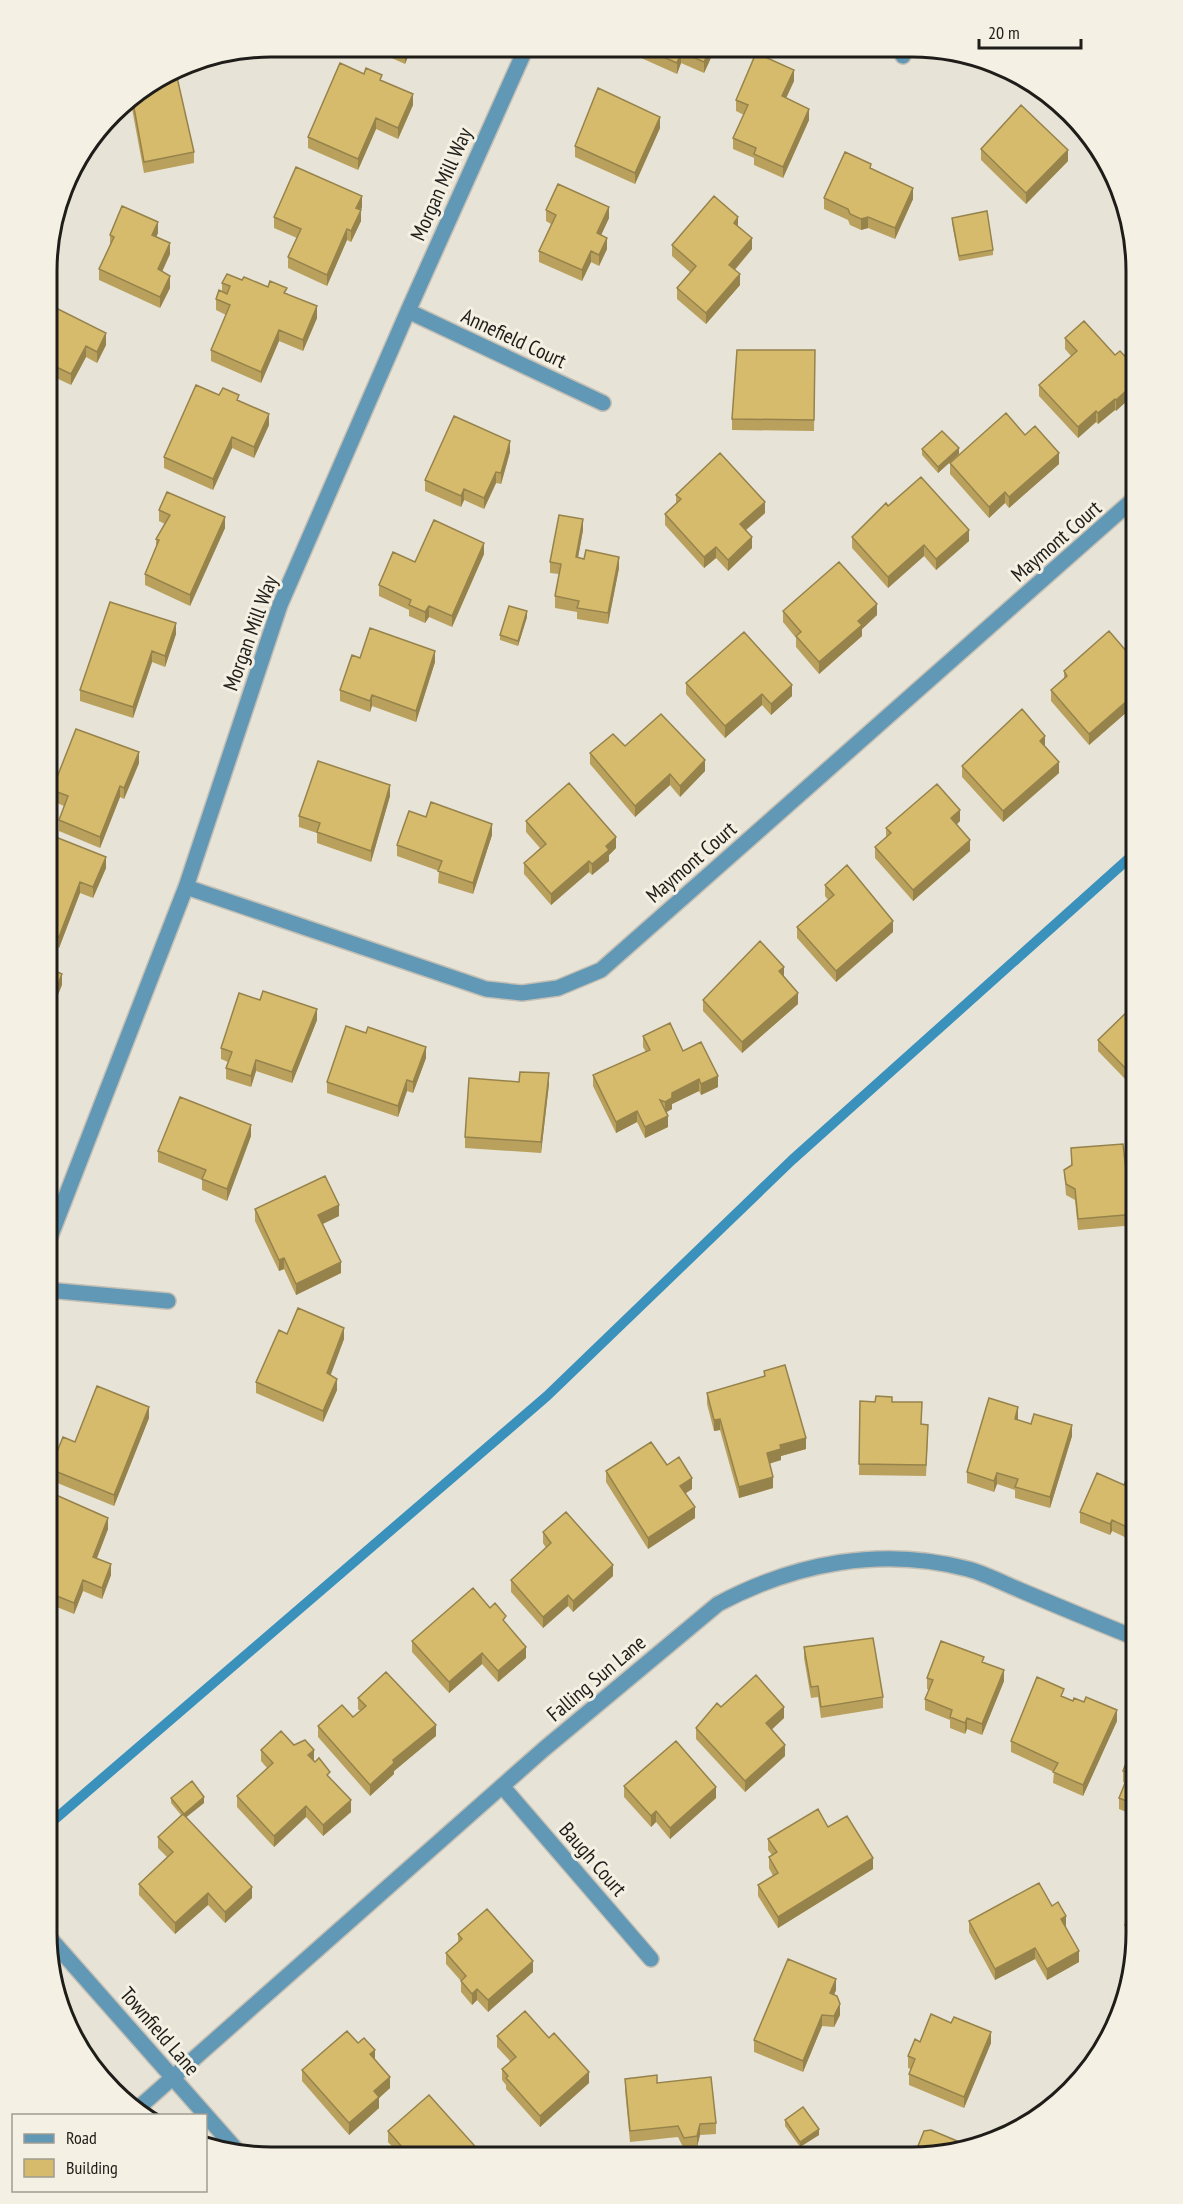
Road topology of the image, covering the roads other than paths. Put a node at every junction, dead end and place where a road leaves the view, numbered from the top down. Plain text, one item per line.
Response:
1 (522, 57) edge
2 (408, 311) junction
3 (603, 403) dead end
4 (1126, 506) edge
5 (186, 887) junction
6 (57, 1219) edge
7 (57, 1291) edge
8 (168, 1301) dead end
9 (1126, 1634) edge
10 (502, 1786) junction
11 (57, 1946) edge
12 (651, 1959) dead end
13 (173, 2078) junction
14 (143, 2104) edge
15 (204, 2114) edge
16 (207, 2117) edge
17 (230, 2143) edge

1 - 2 street, Morgan Mill Way
2 - 3 street, Annefield Court
2 - 5 street, Morgan Mill Way
4 - 5 street, Maymont Court
5 - 6 street, Morgan Mill Way
7 - 8 street
9 - 10 street, Falling Sun Lane
10 - 12 street, Baugh Court
10 - 13 street, Falling Sun Lane
11 - 13 street, Townfield Lane
13 - 14 street, Falling Sun Lane
13 - 15 street, Townfield Lane
16 - 17 street, Townfield Lane

